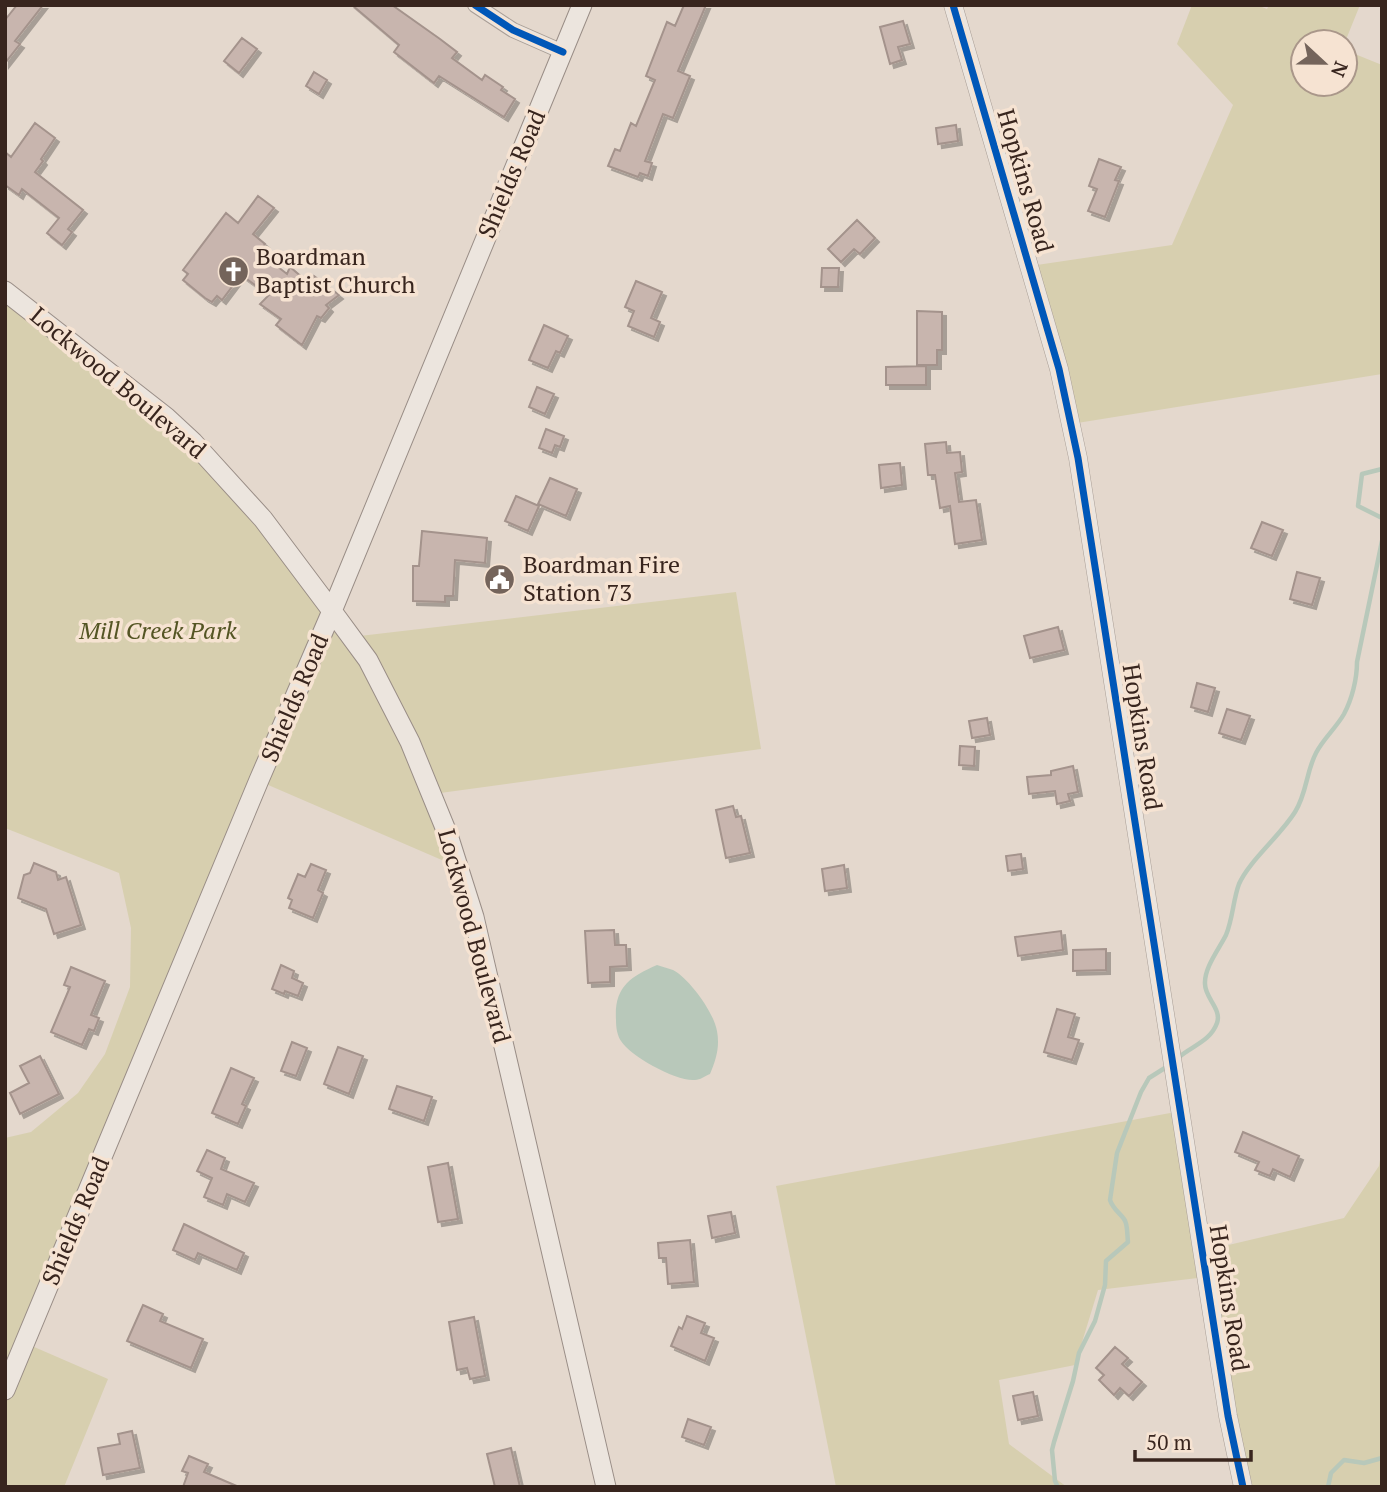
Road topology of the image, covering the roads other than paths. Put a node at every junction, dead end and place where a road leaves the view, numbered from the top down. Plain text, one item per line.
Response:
1 (475, 5) edge
2 (582, 5) edge
3 (953, 5) edge
4 (563, 52) junction
5 (5, 290) edge
6 (332, 611) junction
7 (5, 1390) edge
8 (606, 1487) edge
9 (1242, 1487) edge

1 - 4 street
2 - 4 main road, Shields Road
3 - 9 street, Hopkins Road
4 - 6 main road, Shields Road
5 - 6 main road, Lockwood Boulevard
6 - 7 main road, Shields Road
6 - 8 main road, Lockwood Boulevard

